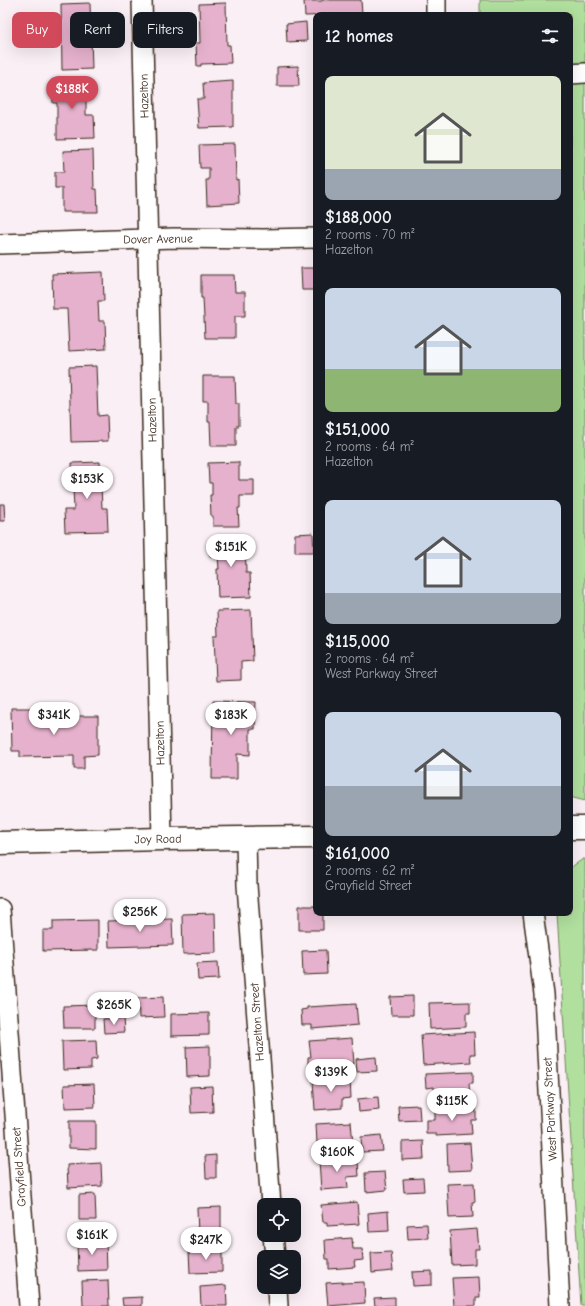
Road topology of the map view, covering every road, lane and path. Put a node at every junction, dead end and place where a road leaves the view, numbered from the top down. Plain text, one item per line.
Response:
1 (142, 0) edge
2 (436, 0) edge
3 (436, 12) edge
4 (585, 73) edge
5 (573, 74) edge
6 (313, 238) edge
7 (148, 239) junction
8 (0, 244) edge
9 (573, 828) edge
10 (585, 828) edge
11 (313, 837) edge
12 (162, 839) junction
13 (246, 839) junction
14 (0, 843) edge
15 (0, 909) edge
16 (533, 916) edge
17 (270, 1198) edge
18 (277, 1294) edge
19 (29, 1306) edge
20 (278, 1306) edge
21 (560, 1306) edge

1 - 7 street, Hazelton
2 - 3 street
4 - 5 street
6 - 7 street, Dover Avenue
7 - 8 street, Dover Avenue
7 - 12 street, Hazelton
9 - 10 main road
11 - 13 main road, Joy Road
12 - 13 main road, Joy Road
12 - 14 main road, Joy Road
13 - 17 street, Hazelton Street
15 - 19 street, Grayfield Street
16 - 21 street, West Parkway Street
18 - 20 street

